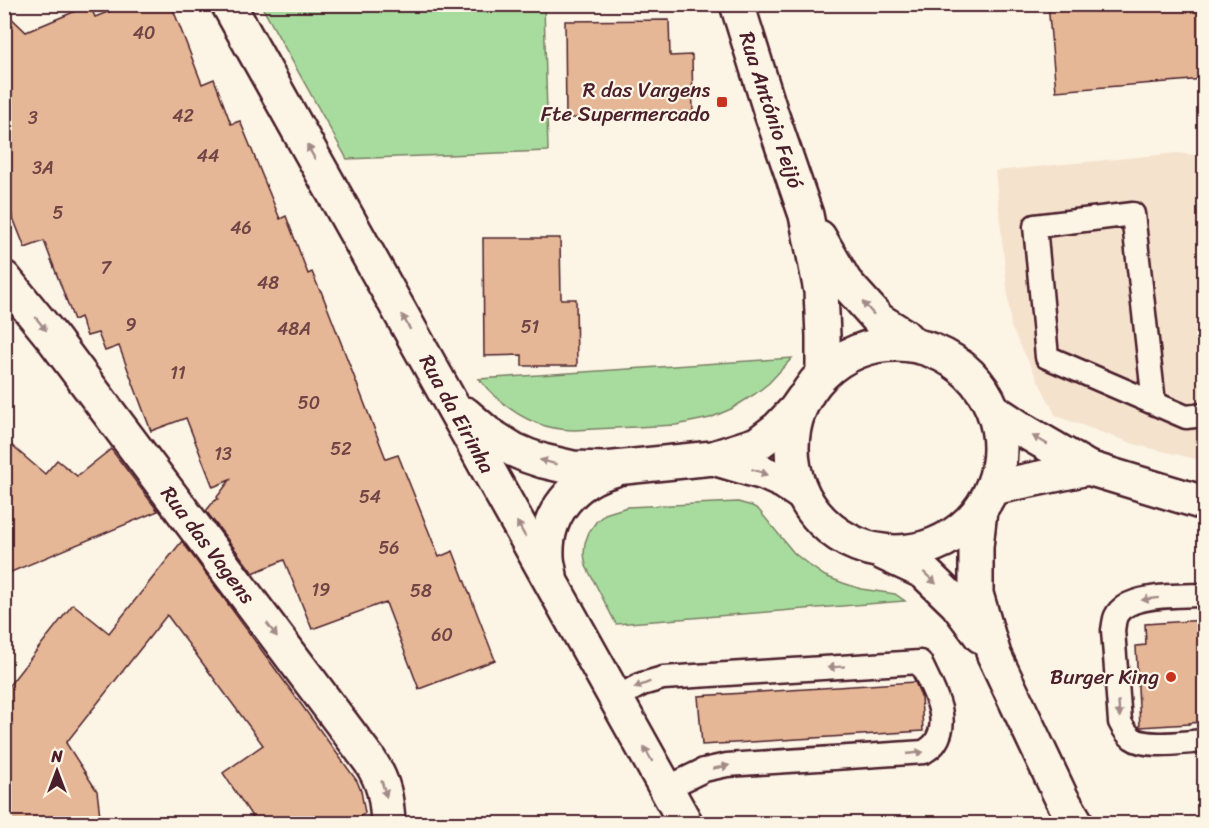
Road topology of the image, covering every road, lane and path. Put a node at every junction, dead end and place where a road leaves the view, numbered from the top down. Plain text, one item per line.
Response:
1 (228, 4) edge
2 (737, 4) edge
3 (806, 215) junction
4 (4, 278) edge
5 (913, 345) junction
6 (823, 373) junction
7 (435, 374) junction
8 (803, 399) junction
9 (1154, 403) junction
10 (994, 411) junction
11 (1204, 415) edge
12 (713, 458) junction
13 (627, 466) junction
14 (1088, 468) junction
15 (802, 494) junction
16 (986, 499) junction
17 (1204, 503) edge
18 (879, 550) junction
19 (551, 583) junction
20 (1204, 595) edge
21 (994, 655) junction
22 (616, 698) junction
23 (1204, 741) edge
24 (667, 788) junction
25 (1069, 815) edge
26 (388, 824) edge
27 (686, 824) edge

7 -> 1 street, Rua da Eirinha
2 - 3 street, Rua António Feijó
5 -> 3 street, Rua António Feijó
3 - 6 street, Rua António Feijó
4 -> 26 street, Rua das Vagens
5 - 6 street
5 - 10 street
6 - 8 street
13 -> 7 street
19 -> 7 street, Rua da Eirinha
8 - 12 street
8 - 15 street
9 - 9 lane
9 - 11 lane
14 -> 10 street
10 - 16 street
12 - 13 street
12 -> 15 street
13 - 19 street
14 - 16 street
14 - 17 street
15 - 18 street
16 - 18 street
16 - 21 street
18 -> 21 street
19 - 22 street, Rua da Eirinha
20 -> 23 lane
21 - 25 street
24 -> 22 street, Rua da Eirinha
24 -> 22 lane
24 - 27 street, Rua da Eirinha

